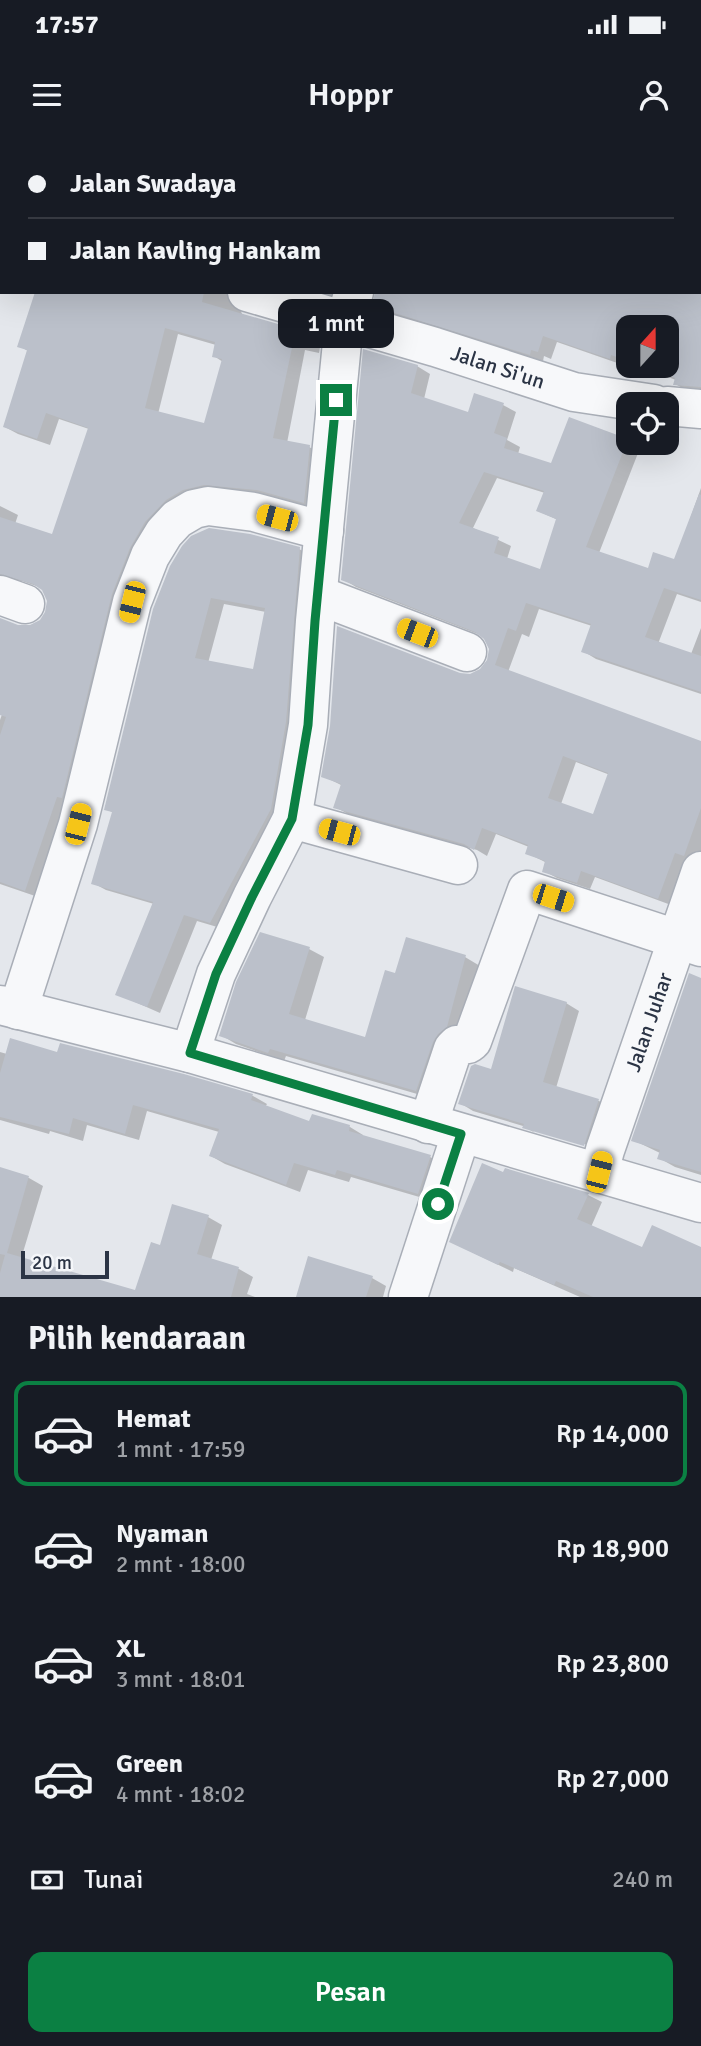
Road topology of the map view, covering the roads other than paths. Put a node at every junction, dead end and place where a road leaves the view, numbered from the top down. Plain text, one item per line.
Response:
1 (261, 294) edge
2 (349, 307) edge
3 (616, 398) edge
4 (679, 407) edge
5 (701, 409) edge
6 (324, 531) junction
7 (318, 595) junction
8 (467, 652) dead end
9 (292, 819) junction
10 (458, 866) dead end
11 (701, 871) edge
12 (690, 943) edge
13 (9, 1007) edge
14 (190, 1053) junction
15 (445, 1129) junction
16 (599, 1172) junction
17 (701, 1203) edge
18 (408, 1297) edge

1 - 2 street, Jalan Si'un
2 - 3 street, Jalan Si'un
2 - 6 street
4 - 5 street
6 - 7 street
6 - 13 street
7 - 8 street
7 - 9 street
9 - 10 street
9 - 14 street
11 - 12 street, Jalan Juhar
12 - 15 street
12 - 16 street, Jalan Juhar
13 - 14 street
14 - 15 street
15 - 16 street
15 - 18 street
16 - 17 street

